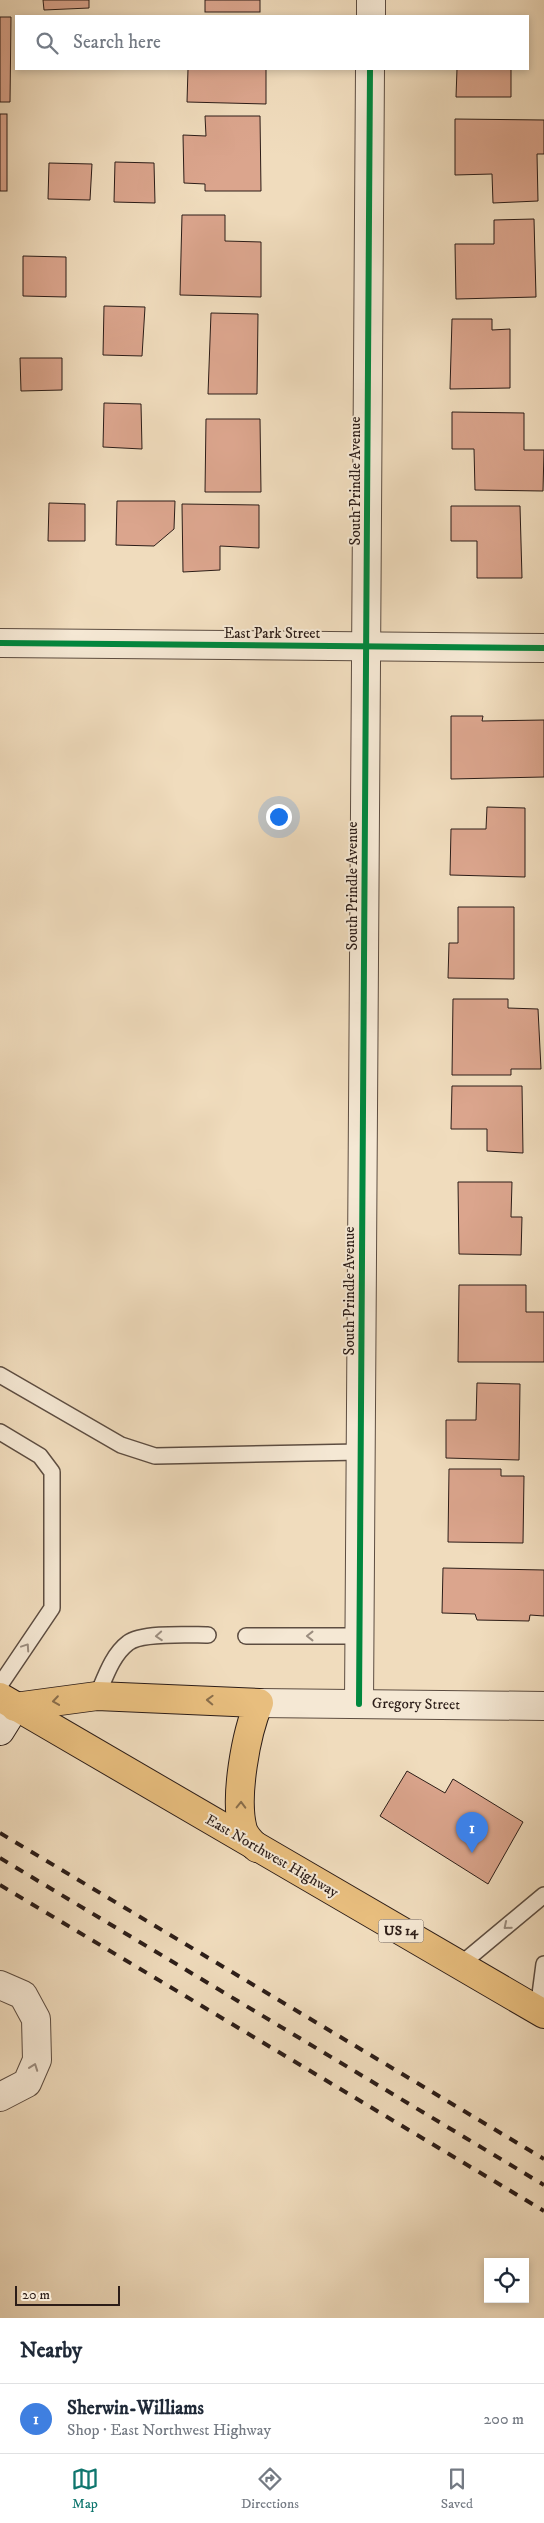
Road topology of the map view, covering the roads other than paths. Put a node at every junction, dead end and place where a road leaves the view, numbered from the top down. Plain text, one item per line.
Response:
1 (371, 0) edge
2 (370, 15) edge
3 (370, 70) edge
4 (0, 644) edge
5 (366, 646) junction
6 (544, 648) edge
7 (0, 1375) edge
8 (0, 1432) edge
9 (360, 1452) junction
10 (208, 1635) dead end
11 (246, 1636) dead end
12 (359, 1636) junction
13 (5, 1696) edge
14 (97, 1696) junction
15 (259, 1703) junction
16 (359, 1704) junction
17 (544, 1706) edge
18 (0, 1731) edge
19 (258, 1848) junction
20 (544, 1895) edge
21 (544, 1964) edge
22 (460, 1965) junction
23 (0, 1984) edge
24 (541, 2012) edge
25 (0, 2097) edge

1 - 2 street
3 - 5 street, South Prindle Avenue
4 - 5 street, East Park Street
5 - 6 street, East Park Street
5 - 9 street, South Prindle Avenue
7 - 9 lane
13 -> 8 lane
9 - 12 street, South Prindle Avenue
10 -> 14 lane
12 -> 11 lane
12 - 16 street, South Prindle Avenue
14 -> 13 main road
13 - 18 street
13 - 19 main road, East Northwest Highway / US 14
15 -> 14 main road
15 - 16 street, Gregory Street
19 -> 15 main road
16 - 17 street, Gregory Street
19 - 22 main road, East Northwest Highway / US 14
20 -> 22 lane
21 - 24 lane
22 - 24 main road, East Northwest Highway / US 14
25 -> 23 street

